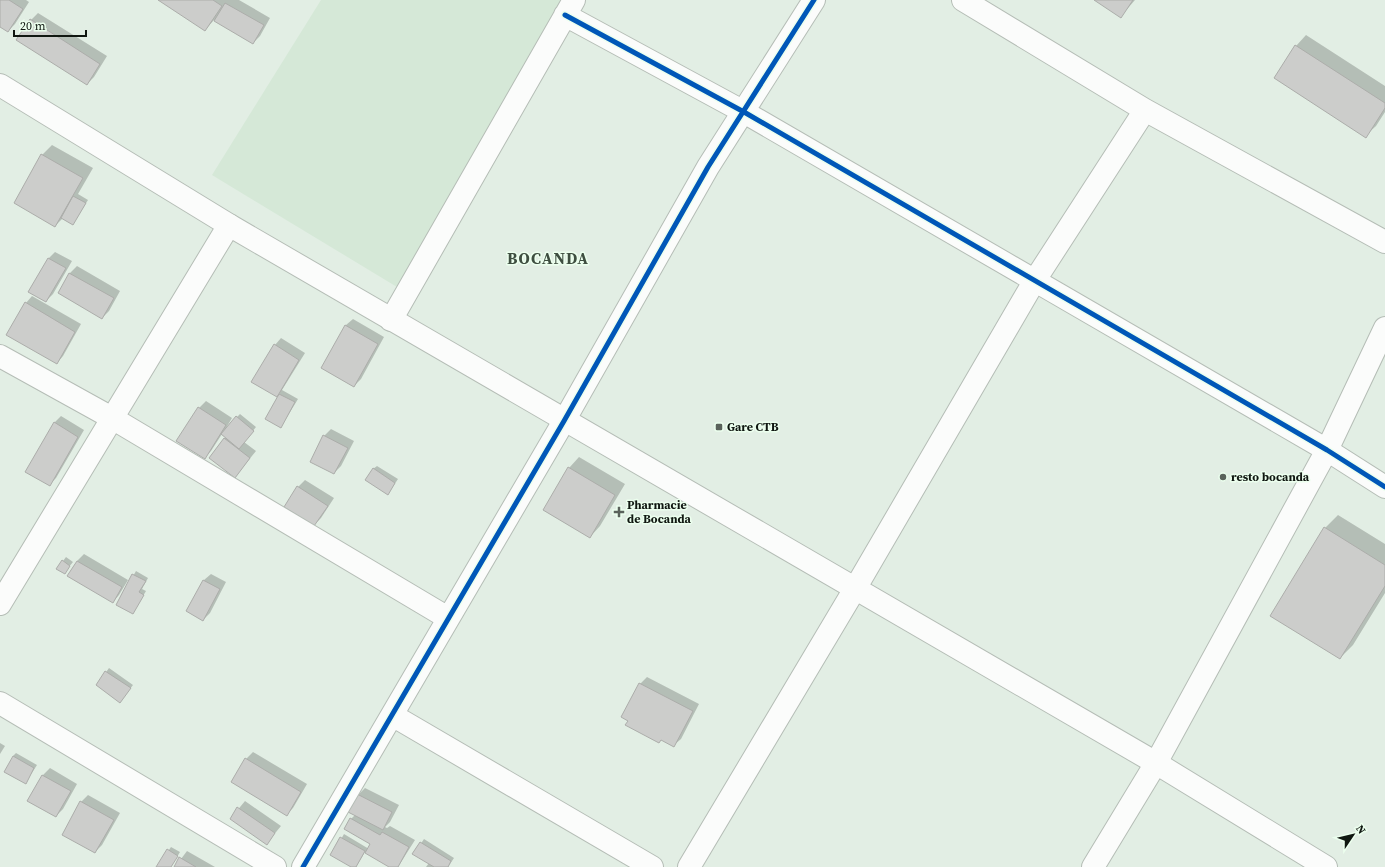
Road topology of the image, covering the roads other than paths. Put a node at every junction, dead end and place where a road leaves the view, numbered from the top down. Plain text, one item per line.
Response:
1 (814, 0) edge
2 (963, 0) edge
3 (570, 8) edge
4 (0, 85) edge
5 (1145, 110) junction
6 (744, 112) junction
7 (229, 225) junction
8 (1385, 242) edge
9 (1035, 280) junction
10 (391, 320) junction
11 (1385, 328) edge
12 (0, 356) edge
13 (112, 418) junction
14 (564, 421) junction
15 (1326, 450) junction
16 (1385, 487) edge
17 (856, 587) junction
18 (0, 604) edge
19 (448, 618) junction
20 (0, 703) edge
21 (392, 715) junction
22 (1156, 763) junction
23 (276, 867) edge
24 (303, 867) edge
25 (652, 867) edge
26 (689, 867) edge
27 (1092, 867) edge
28 (1326, 867) edge

1 - 6 street
2 - 5 street
3 - 6 street
3 - 10 street
4 - 7 street
5 - 8 street
5 - 9 street
6 - 9 street
6 - 14 street
7 - 10 street
7 - 13 street
9 - 15 street
9 - 17 street
10 - 14 street
11 - 15 street
12 - 13 street
13 - 18 street
13 - 19 street
14 - 17 street
14 - 19 street
15 - 16 street
15 - 22 street
17 - 22 street
17 - 26 street
19 - 21 street
20 - 23 street
21 - 24 street
21 - 25 street
22 - 27 street
22 - 28 street

